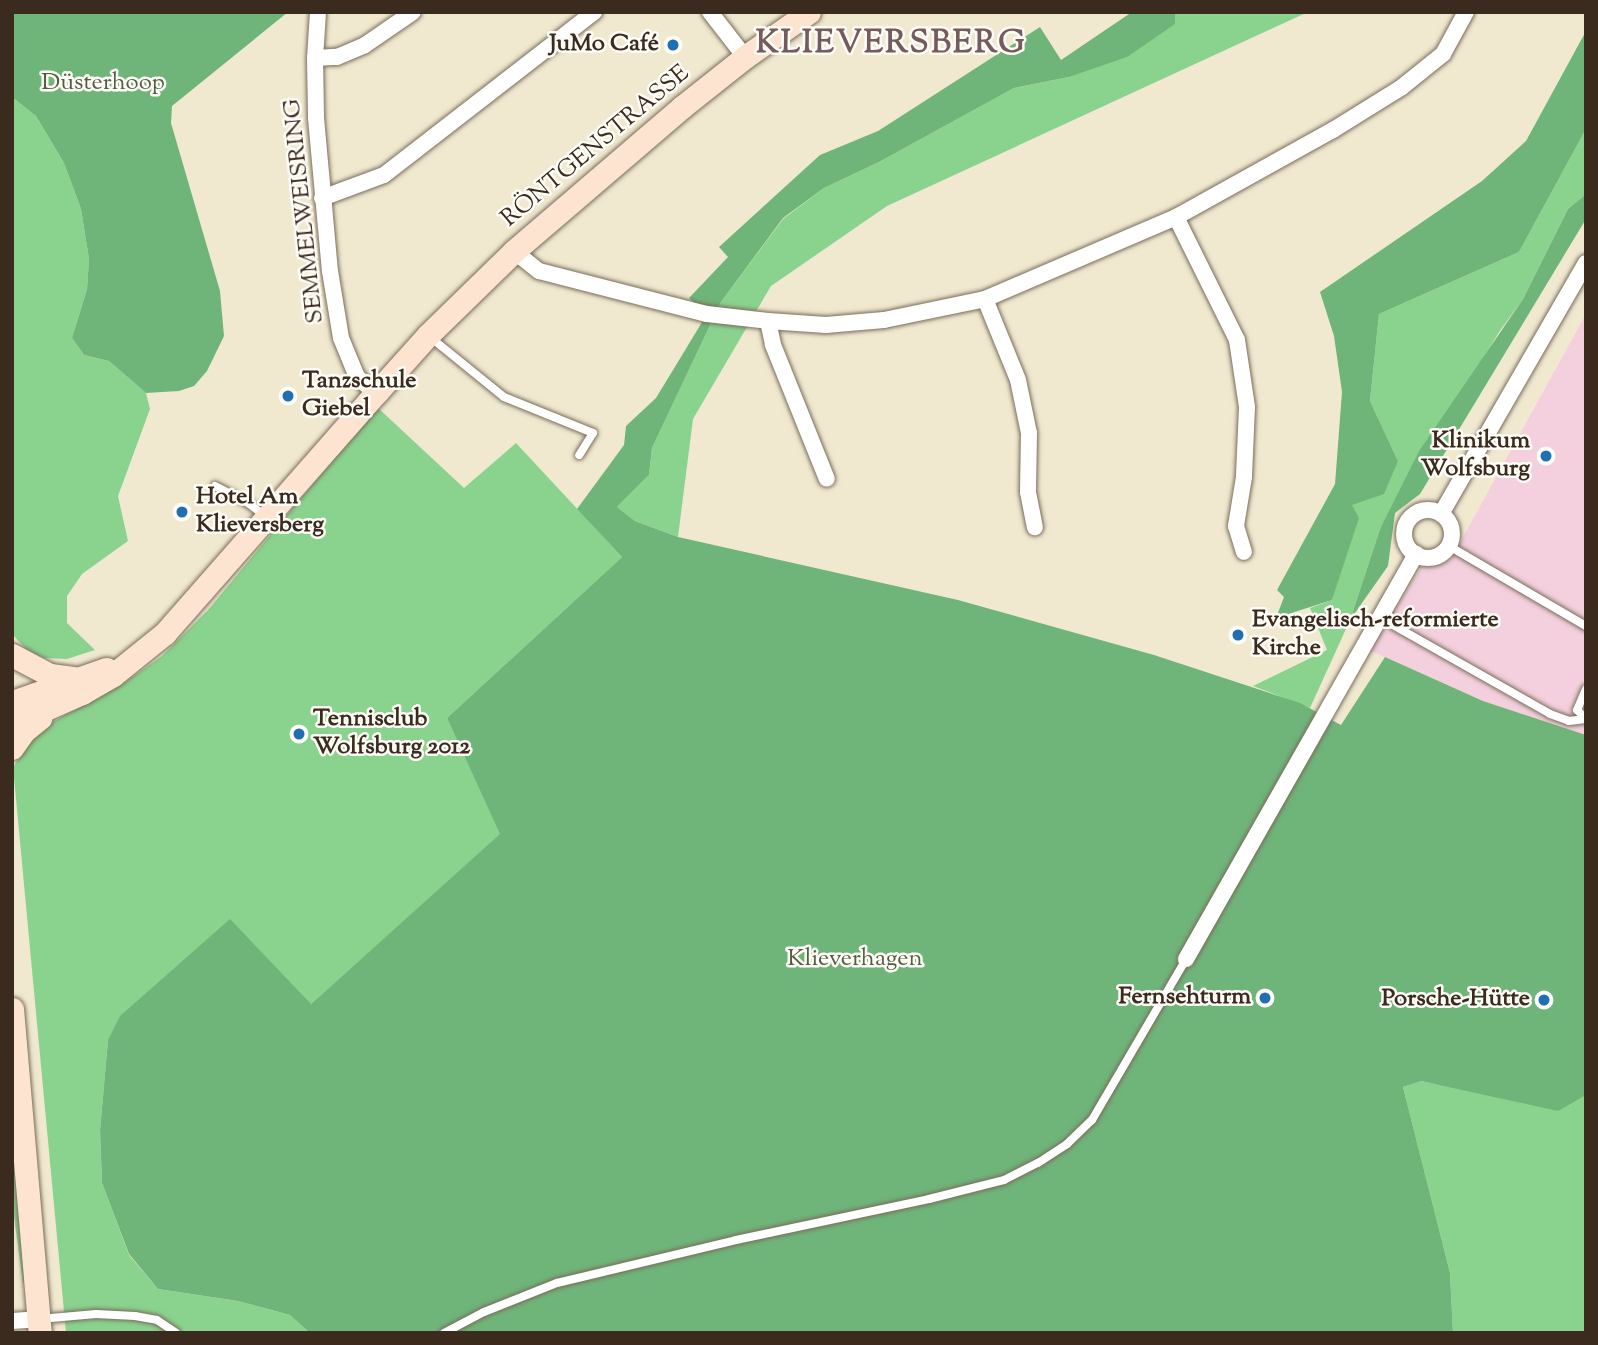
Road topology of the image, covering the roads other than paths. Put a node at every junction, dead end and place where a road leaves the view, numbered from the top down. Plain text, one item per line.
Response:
1 (318, 12) edge
2 (413, 12) edge
3 (594, 12) edge
4 (710, 12) edge
5 (809, 12) edge
6 (1466, 12) edge
7 (745, 57) junction
8 (315, 58) junction
9 (322, 198) junction
10 (1177, 217) junction
11 (514, 251) junction
12 (1586, 262) edge
13 (985, 299) junction
14 (768, 321) junction
15 (428, 335) junction
16 (376, 393) junction
17 (579, 455) dead end
18 (827, 479) dead end
19 (215, 486) dead end
20 (1441, 513) junction
21 (265, 516) junction
22 (1035, 527) dead end
23 (1449, 547) junction
24 (1244, 552) dead end
25 (1416, 554) junction
26 (1388, 604) junction
27 (1586, 626) edge
28 (12, 655) edge
29 (75, 688) junction
30 (1586, 689) edge
31 (12, 702) edge
32 (1586, 719) edge
33 (12, 724) edge
34 (12, 748) edge
35 (1186, 959) joint
36 (12, 1009) edge
37 (12, 1321) edge
38 (39, 1326) edge
39 (176, 1333) edge
40 (444, 1333) edge

1 - 8 street, SEMMELWEISRING
2 - 8 street
3 - 9 street
4 - 7 street
5 - 7 street, RÖNTGENSTRASSE
6 - 10 street
7 - 11 street, RÖNTGENSTRASSE
8 - 9 street, SEMMELWEISRING
9 - 16 street, SEMMELWEISRING
10 - 13 street
10 - 24 street
11 - 14 street
11 - 15 street, RÖNTGENSTRASSE
12 - 20 street
13 - 14 street
13 - 22 street
14 - 18 street
15 - 16 street, RÖNTGENSTRASSE
15 - 17 lane
16 - 21 street, RÖNTGENSTRASSE
19 - 21 lane
20 - 23 street
20 - 25 street
21 - 29 street, RÖNTGENSTRASSE
23 - 25 street
23 - 27 lane
25 - 26 street
26 - 32 lane
26 - 35 street
28 - 29 street
29 - 31 street, RÖNTGENSTRASSE
29 - 33 street, RÖNTGENSTRASSE
29 - 34 street
30 - 32 lane
35 - 40 lane
36 - 38 street
37 - 38 street
38 - 39 lane

